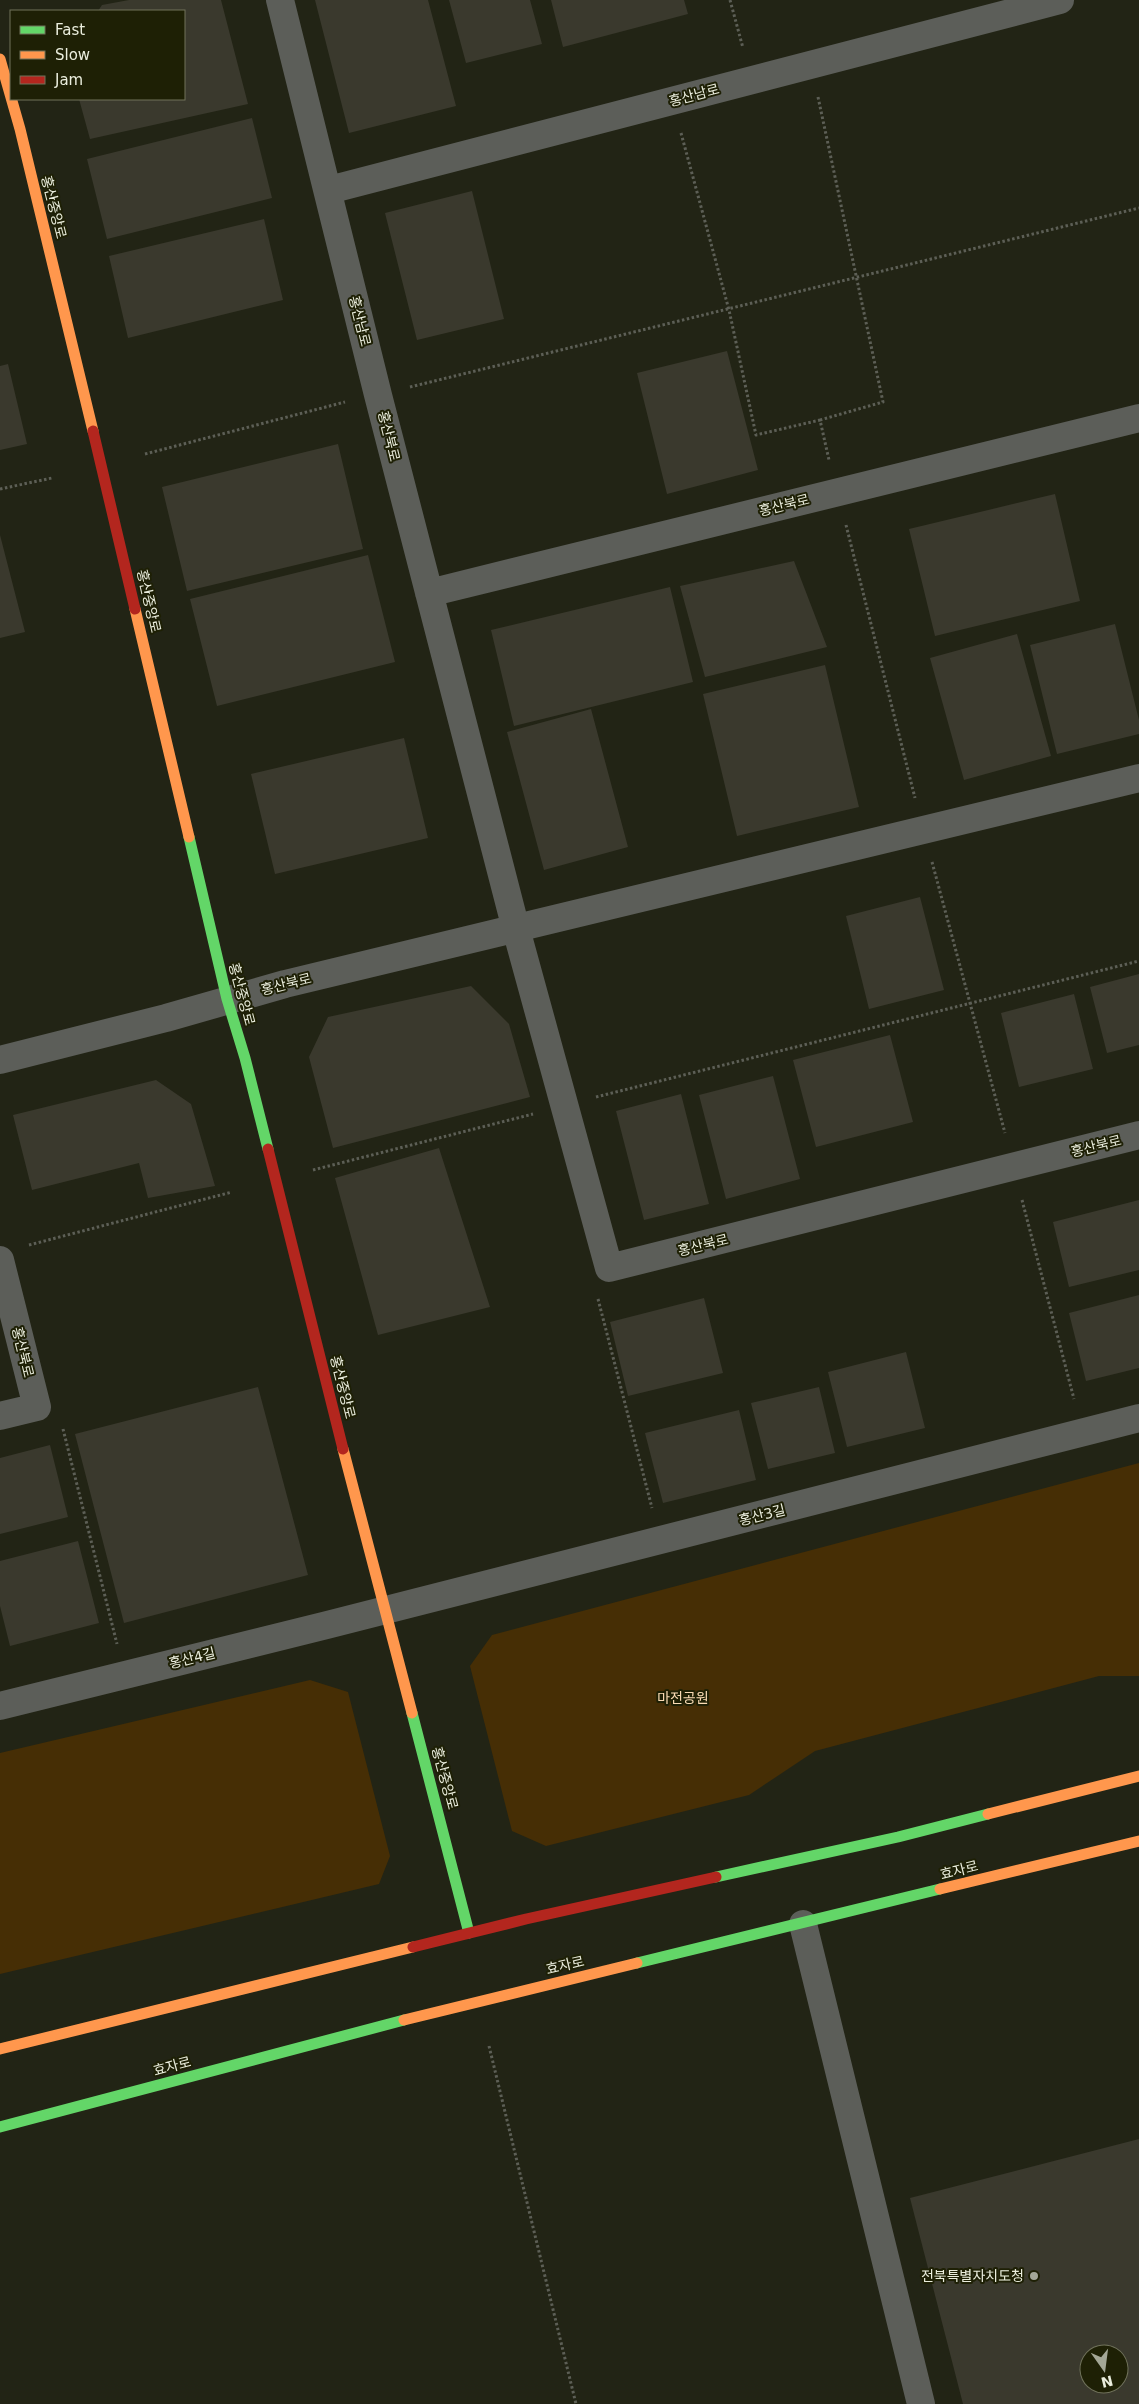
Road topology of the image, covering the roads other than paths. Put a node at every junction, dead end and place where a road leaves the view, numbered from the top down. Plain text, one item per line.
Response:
1 (280, 0) edge
2 (1060, 0) edge
3 (0, 60) edge
4 (10, 94) edge
5 (12, 100) edge
6 (328, 190) junction
7 (378, 395) joint
8 (1139, 418) edge
9 (429, 593) junction
10 (1139, 778) edge
11 (516, 929) junction
12 (227, 999) junction
13 (0, 1060) edge
14 (1139, 1135) edge
15 (11, 1253) edge
16 (0, 1416) edge
17 (1139, 1418) edge
18 (384, 1610) junction
19 (0, 1706) edge
20 (1139, 1776) edge
21 (1139, 1841) edge
22 (803, 1924) junction
23 (469, 1934) junction
24 (0, 2049) edge
25 (0, 2127) edge
26 (921, 2404) edge

1 - 6 street, 홍산남로
2 - 6 street, 홍산남로
3 - 4 street, 홍산중앙로
5 - 12 street, 홍산중앙로
6 - 7 street, 홍산남로
7 - 9 street, 홍산북로
8 - 9 street, 홍산북로
9 - 11 street, 홍산북로
10 - 11 street, 홍산북로
11 - 12 street, 홍산북로
11 - 14 street, 홍산북로
12 - 13 street, 홍산북로
12 - 18 street, 홍산중앙로
15 - 16 street, 홍산북로
17 - 18 street, 홍산3길
18 - 19 street, 홍산4길
18 - 23 street, 홍산중앙로
20 - 23 street
21 - 22 street, 효자로
22 - 25 street, 효자로
22 - 26 street
23 - 24 street

